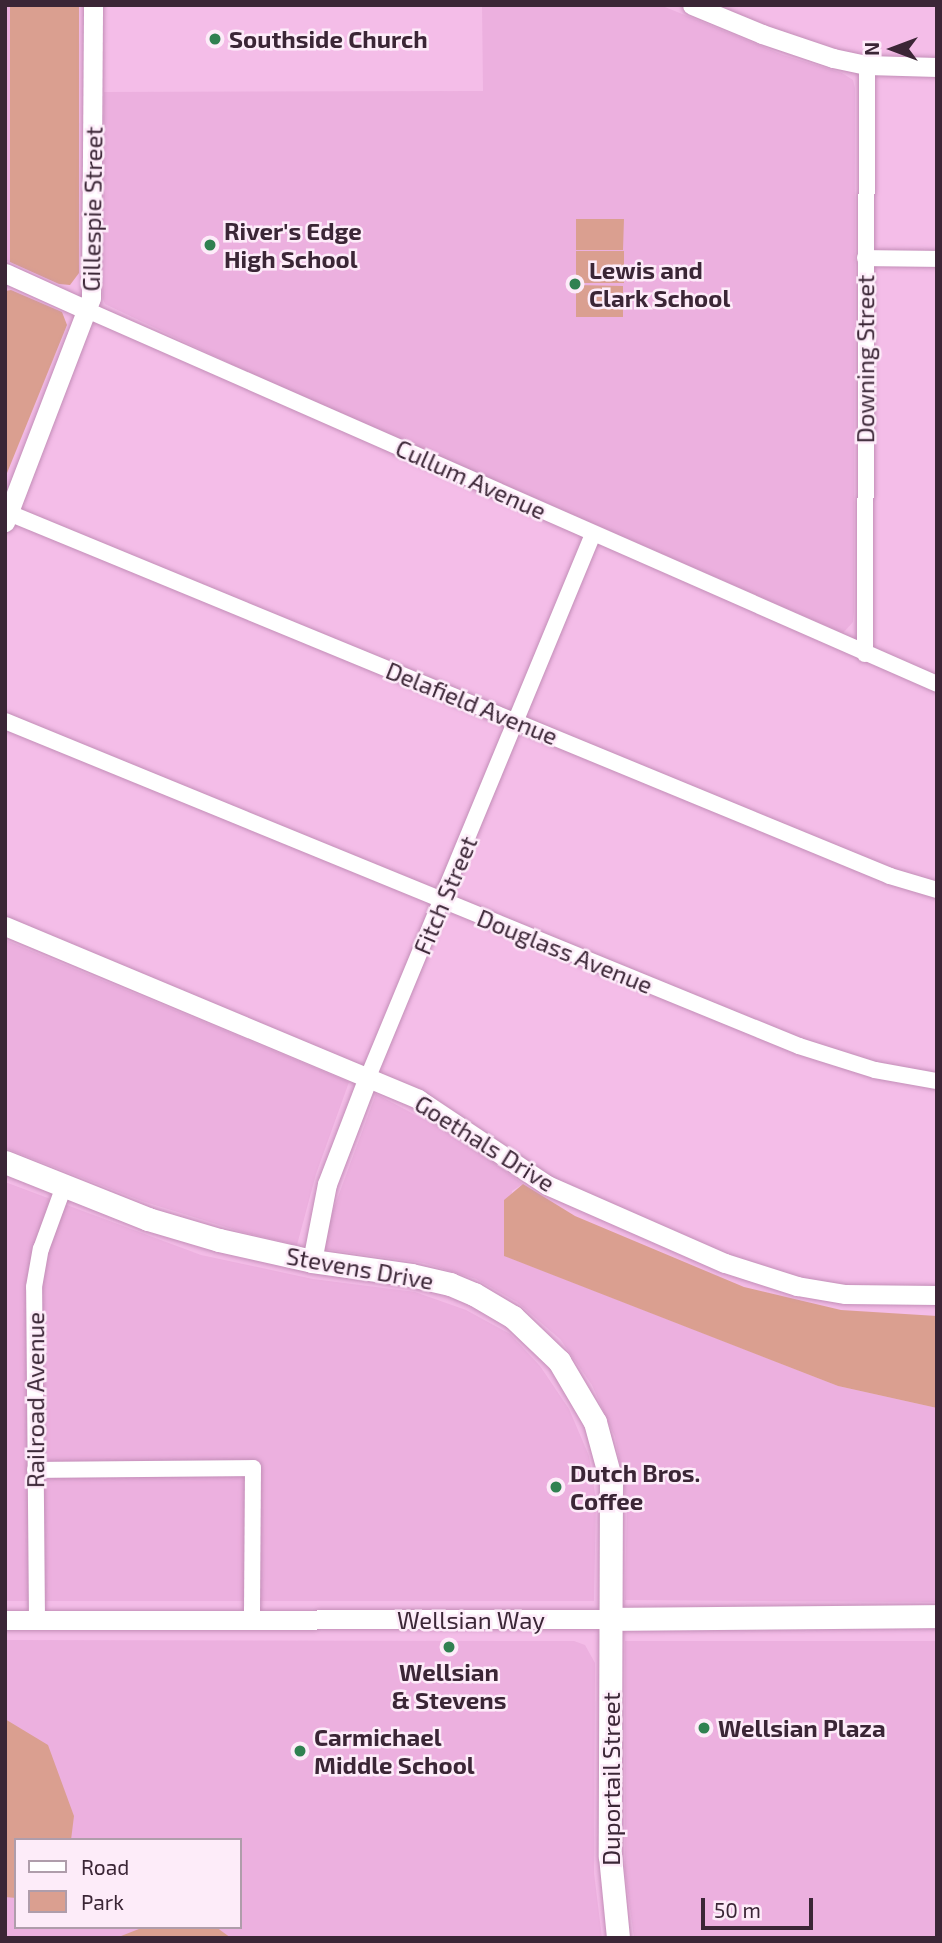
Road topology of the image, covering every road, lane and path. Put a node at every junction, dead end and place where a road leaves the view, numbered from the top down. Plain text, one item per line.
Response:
1 (93, 5) edge
2 (692, 5) edge
3 (867, 65) junction
4 (937, 67) edge
5 (865, 258) junction
6 (937, 259) edge
7 (5, 273) edge
8 (89, 311) junction
9 (7, 517) edge
10 (593, 534) junction
11 (865, 654) junction
12 (937, 684) edge
13 (5, 721) edge
14 (517, 722) junction
15 (937, 890) edge
16 (442, 901) junction
17 (5, 926) edge
18 (368, 1077) junction
19 (937, 1082) edge
20 (5, 1162) edge
21 (64, 1186) junction
22 (312, 1261) junction
23 (937, 1295) edge
24 (35, 1470) junction
25 (937, 1616) edge
26 (5, 1619) edge
27 (37, 1619) junction
28 (613, 1619) junction
29 (252, 1620) junction
30 (618, 1938) edge

1 - 8 street, Gillespie Street
2 - 3 street
3 - 4 street
3 - 5 street, Downing Street
5 - 6 street
5 - 11 street, Downing Street
7 - 8 street, Cullum Avenue
8 - 9 street, Gillespie Street
8 - 10 street, Cullum Avenue
9 - 14 street, Delafield Avenue
10 - 11 street, Cullum Avenue
10 - 14 street, Fitch Street
11 - 12 street, Cullum Avenue
13 - 16 street, Douglass Avenue
14 - 15 street, Delafield Avenue
14 - 16 street, Fitch Street
16 - 18 street, Fitch Street
16 - 19 street, Douglass Avenue
17 - 18 street, Goethals Drive
18 - 22 street, Fitch Street
18 - 23 street, Goethals Drive
20 - 21 main road, Stevens Drive
21 - 22 main road, Stevens Drive
21 - 24 street, Railroad Avenue
22 - 28 main road, Stevens Drive
24 - 27 street, Railroad Avenue
24 - 29 street
25 - 28 main road, Wellsian Way
26 - 27 street, Wellsian Way
27 - 29 street, Wellsian Way
28 - 29 street, Wellsian Way
28 - 30 main road, Duportail Street

